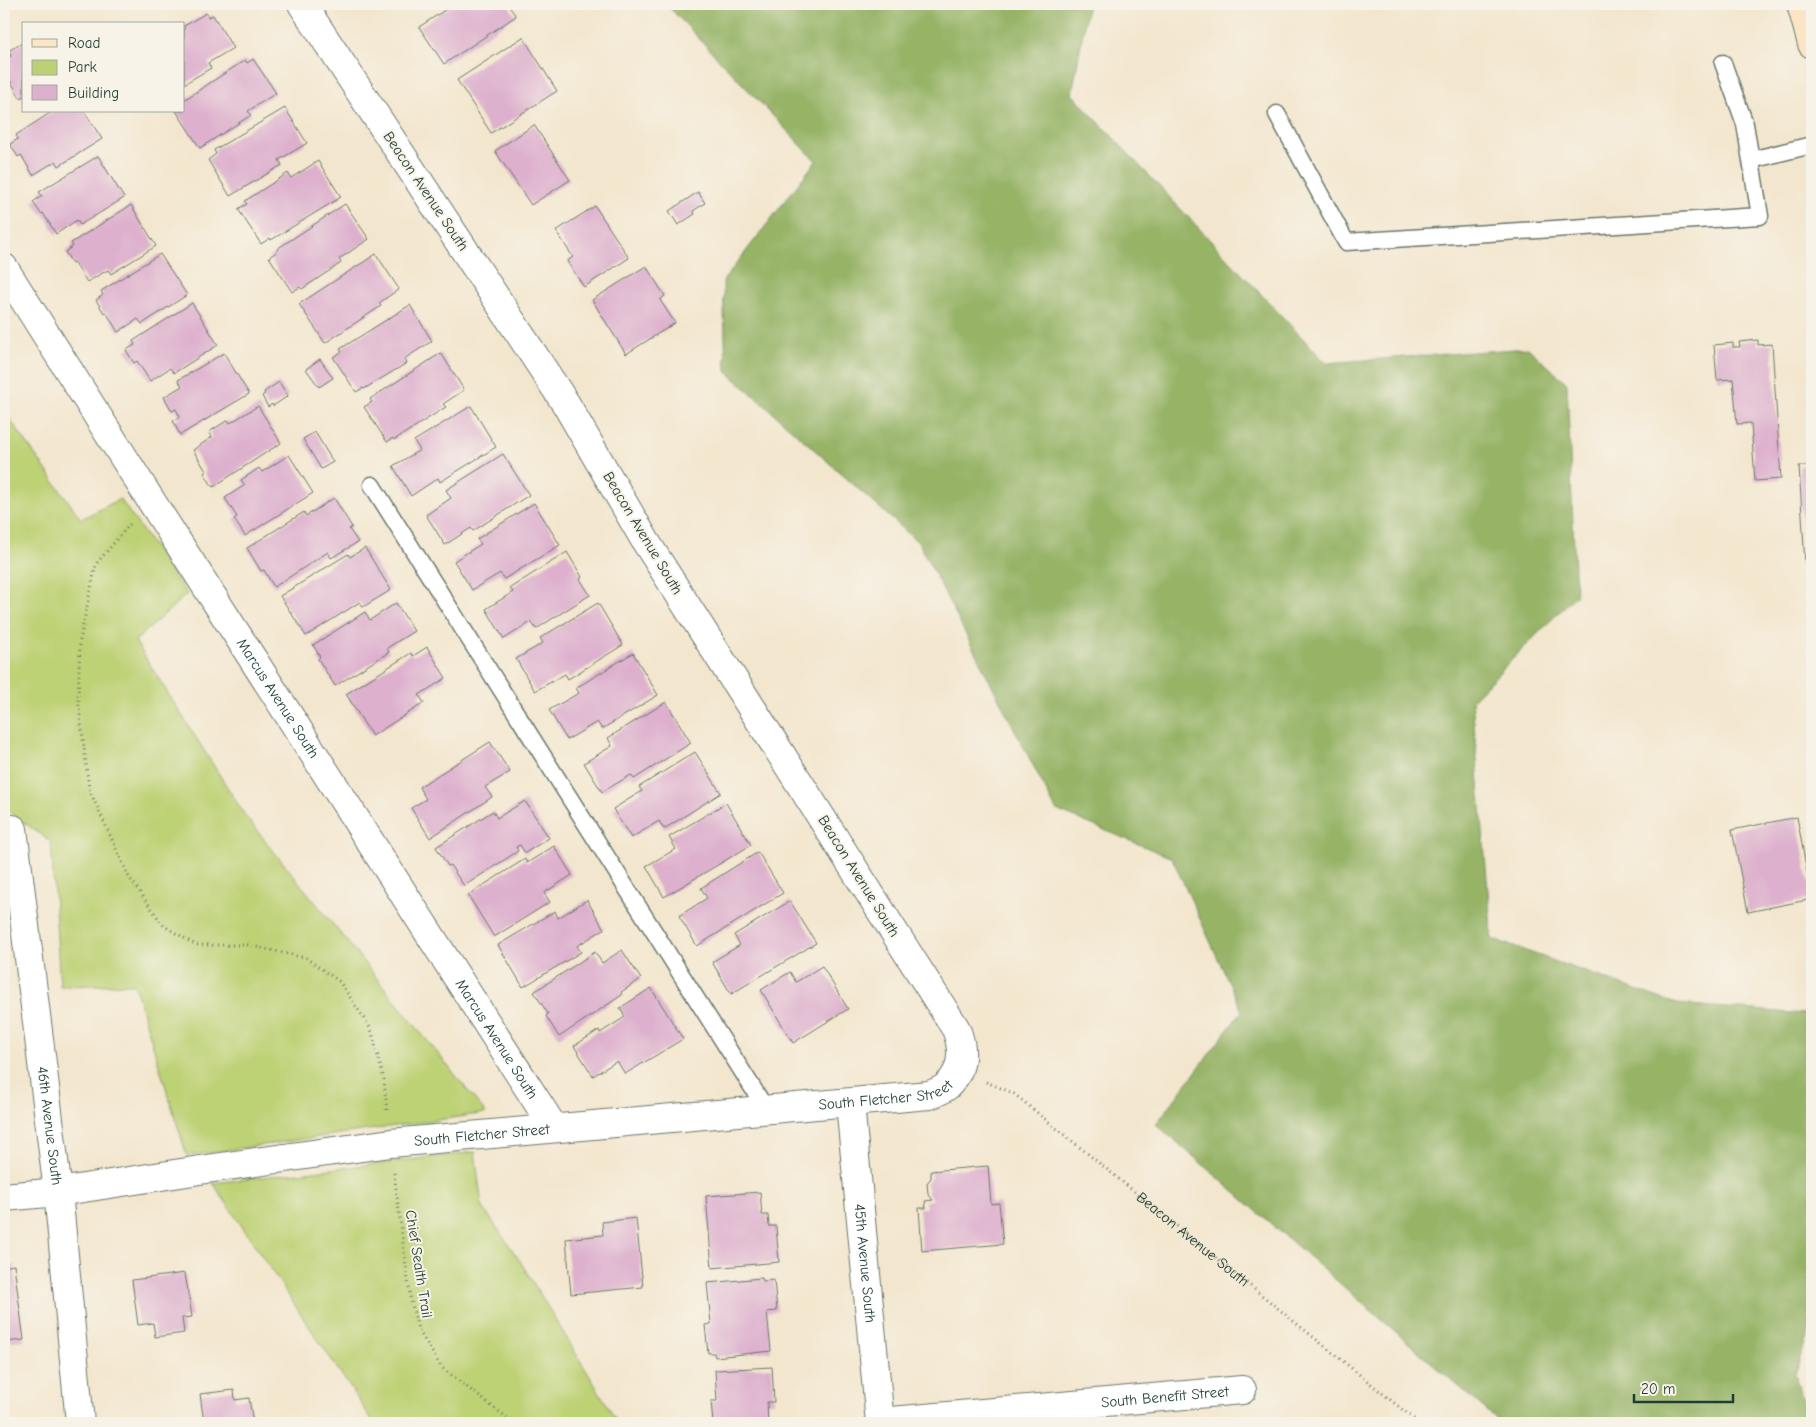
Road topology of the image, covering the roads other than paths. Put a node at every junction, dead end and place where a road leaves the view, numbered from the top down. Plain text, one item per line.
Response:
1 (302, 4) edge
2 (1801, 4) edge
3 (1812, 44) edge
4 (1722, 63) dead end
5 (1278, 114) dead end
6 (1812, 145) edge
7 (1751, 160) junction
8 (4, 268) edge
9 (372, 485) dead end
10 (13, 829) dead end
11 (958, 1073) joint
12 (850, 1103) junction
13 (766, 1110) junction
14 (554, 1128) junction
15 (58, 1192) junction
16 (4, 1197) edge
17 (1242, 1390) dead end
18 (80, 1423) edge
19 (880, 1423) edge

1 - 11 street, Beacon Avenue South
2 - 3 main road
4 - 7 lane
5 - 7 lane
6 - 7 lane
8 - 14 street, Marcus Avenue South
9 - 13 lane
10 - 15 street, 46th Avenue South
11 - 12 street, South Fletcher Street
12 - 13 street, South Fletcher Street
12 - 19 street, 45th Avenue South
13 - 14 street, South Fletcher Street
14 - 15 street, South Fletcher Street
15 - 16 street, South Fletcher Street
15 - 18 street, 46th Avenue South
17 - 19 street, South Benefit Street

